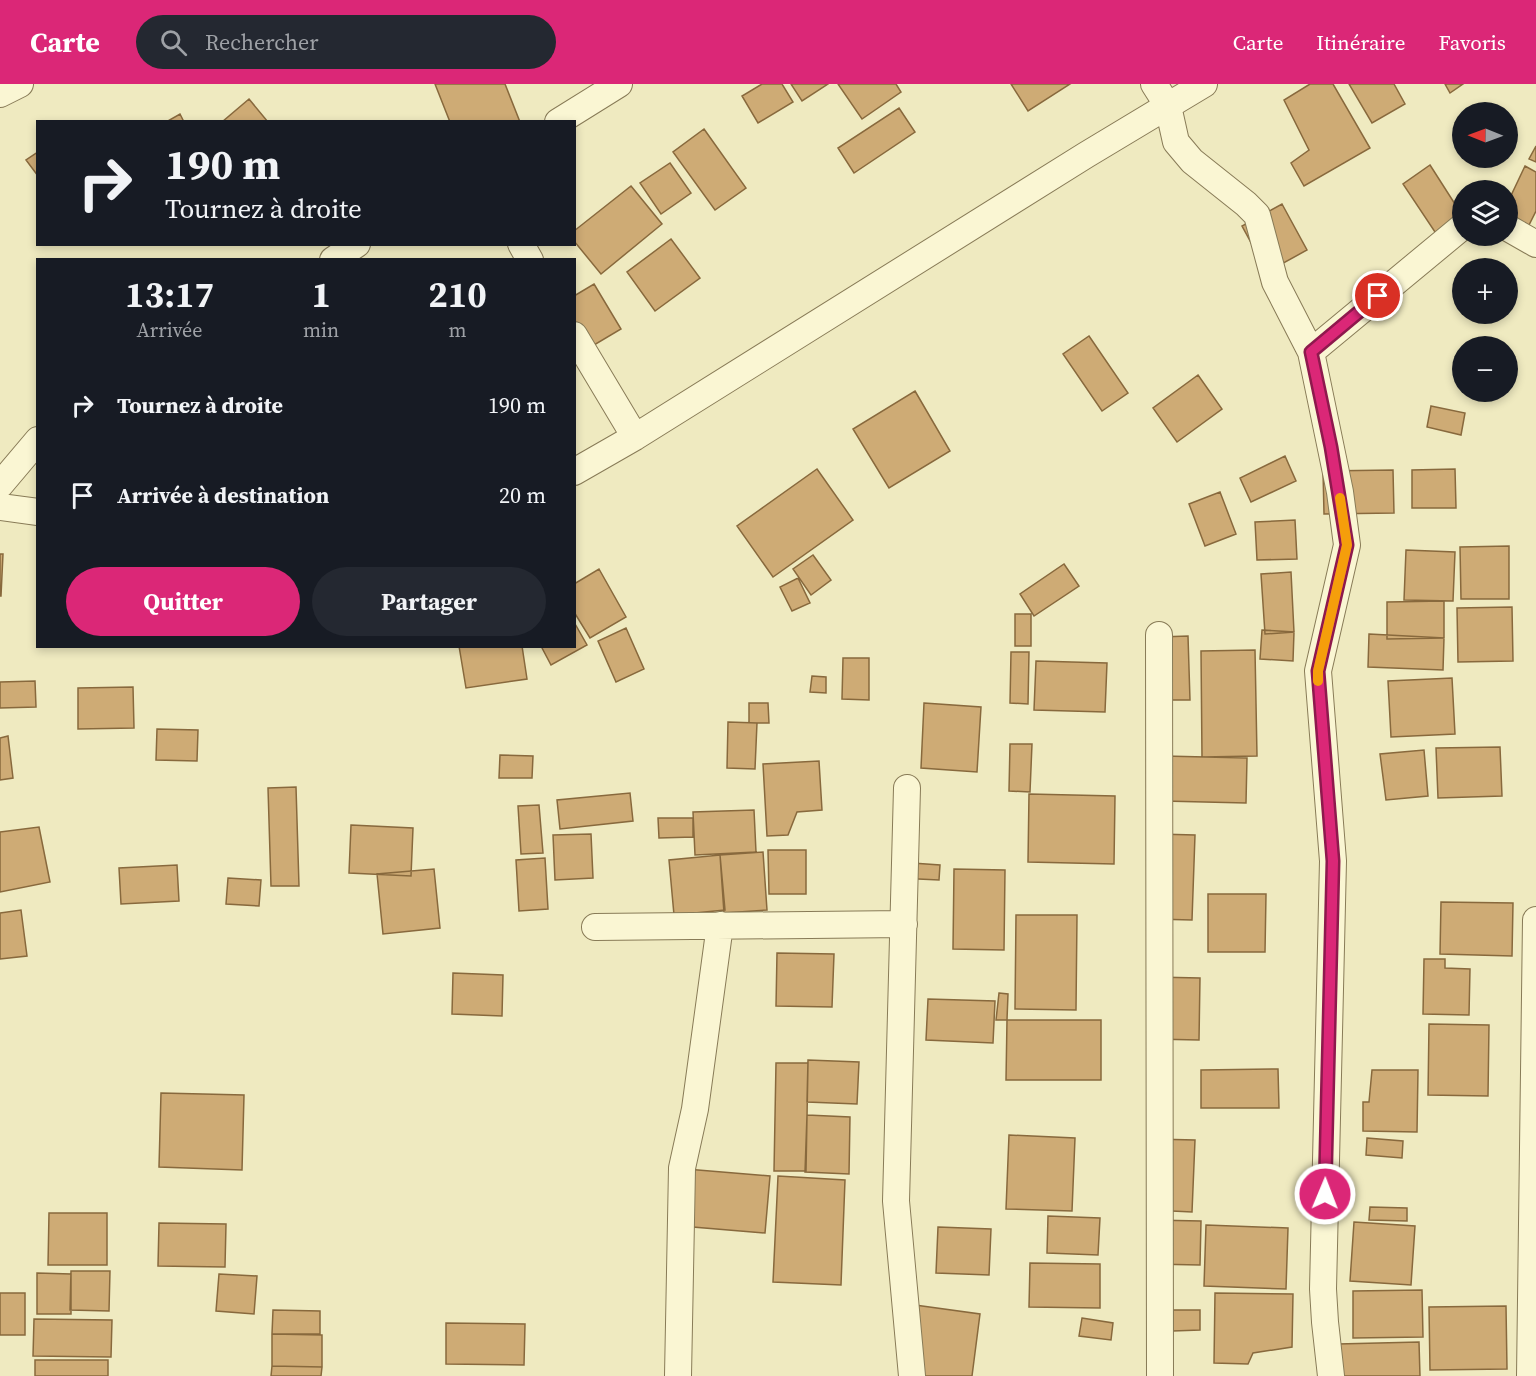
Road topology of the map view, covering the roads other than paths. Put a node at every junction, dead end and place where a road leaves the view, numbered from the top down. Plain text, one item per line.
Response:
1 (20, 84) edge
2 (619, 84) edge
3 (1154, 84) edge
4 (1204, 84) edge
5 (0, 94) edge
6 (1168, 106) junction
7 (561, 120) edge
8 (1518, 234) edge
9 (1452, 235) edge
10 (1536, 244) edge
11 (354, 246) edge
12 (336, 258) edge
13 (576, 338) edge
14 (1311, 352) junction
15 (634, 437) junction
16 (36, 442) edge
17 (576, 471) edge
18 (0, 485) edge
19 (0, 507) edge
20 (36, 512) edge
21 (1159, 635) dead end
22 (907, 788) dead end
23 (1536, 920) edge
24 (904, 924) junction
25 (720, 925) junction
26 (595, 927) dead end
27 (678, 1376) edge
28 (912, 1376) edge
29 (1160, 1376) edge
30 (1331, 1376) edge
31 (1530, 1376) edge

1 - 5 street
2 - 7 street
3 - 6 street
4 - 6 street
6 - 14 street
6 - 15 street
8 - 10 street
9 - 14 street
11 - 12 street
13 - 15 street
14 - 30 street
15 - 17 street
16 - 18 street
19 - 20 street
21 - 29 street
22 - 24 street
23 - 31 street
24 - 25 street
24 - 28 street
25 - 26 street
25 - 27 street

